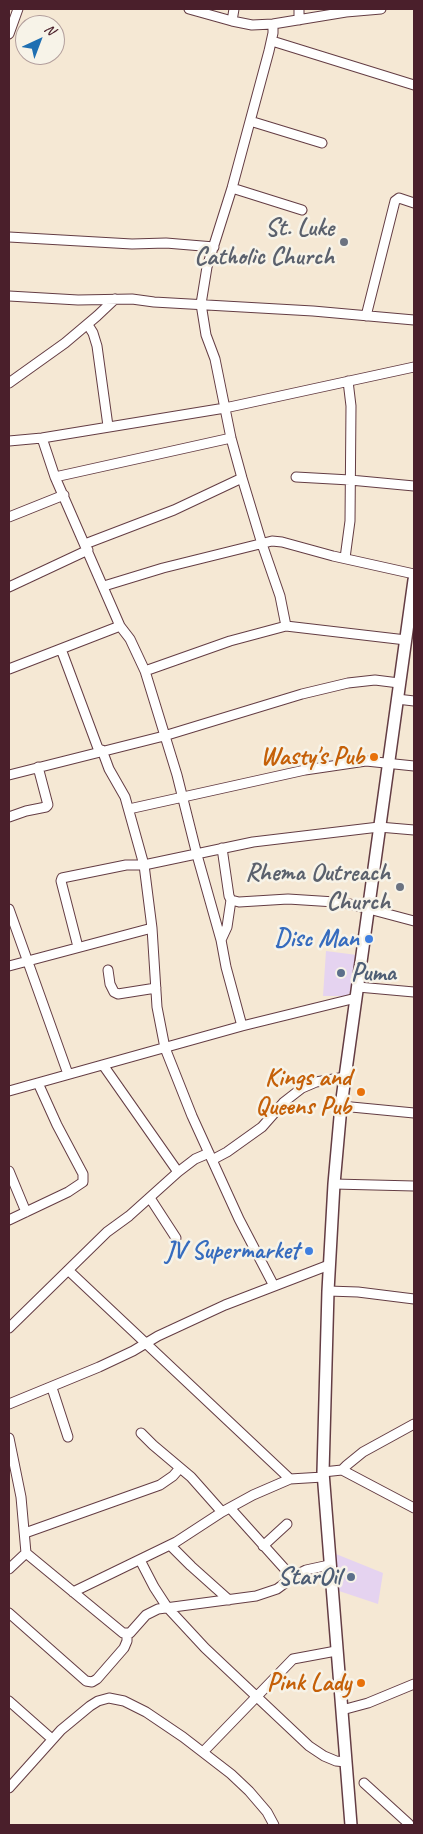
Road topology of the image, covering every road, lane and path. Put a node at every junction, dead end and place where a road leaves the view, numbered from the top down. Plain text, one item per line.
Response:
1 (18, 9) edge
2 (189, 9) edge
3 (234, 9) edge
4 (299, 9) edge
5 (381, 9) edge
6 (346, 10) edge
7 (298, 20) junction
8 (232, 22) junction
9 (273, 24) junction
10 (9, 34) edge
11 (272, 41) junction
12 (414, 85) edge
13 (250, 121) junction
14 (322, 143) dead end
15 (232, 188) junction
16 (414, 203) edge
17 (302, 210) dead end
18 (9, 237) edge
19 (214, 247) junction
20 (9, 296) edge
21 (114, 299) junction
22 (201, 304) junction
23 (366, 316) junction
24 (414, 320) edge
25 (88, 324) junction
26 (414, 367) edge
27 (348, 381) junction
28 (9, 383) edge
29 (225, 408) junction
30 (108, 426) junction
31 (42, 438) junction
32 (231, 438) junction
33 (9, 442) edge
34 (55, 476) junction
35 (296, 477) dead end
36 (242, 478) junction
37 (350, 480) junction
38 (414, 486) edge
39 (64, 495) junction
40 (9, 517) edge
41 (262, 544) junction
42 (87, 547) junction
43 (345, 558) junction
44 (414, 574) edge
45 (104, 586) junction
46 (414, 586) edge
47 (9, 587) edge
48 (120, 626) junction
49 (286, 626) junction
50 (406, 640) junction
51 (61, 649) junction
52 (9, 669) edge
53 (145, 671) junction
54 (399, 683) junction
55 (397, 698) junction
56 (414, 701) edge
57 (164, 736) junction
58 (100, 751) junction
59 (388, 762) junction
60 (414, 766) edge
61 (38, 767) junction
62 (9, 775) edge
63 (183, 796) junction
64 (129, 809) junction
65 (9, 817) edge
66 (379, 827) junction
67 (414, 830) edge
68 (222, 848) junction
69 (197, 854) junction
70 (144, 864) junction
71 (231, 900) junction
72 (9, 909) edge
73 (369, 909) junction
74 (414, 921) edge
75 (152, 928) junction
76 (222, 940) junction
77 (78, 947) junction
78 (26, 961) junction
79 (9, 966) edge
80 (108, 970) dead end
81 (156, 988) junction
82 (357, 992) junction
83 (414, 992) edge
84 (242, 1026) junction
85 (165, 1048) junction
86 (103, 1065) junction
87 (68, 1074) junction
88 (345, 1077) junction
89 (38, 1083) junction
90 (9, 1091) edge
91 (341, 1106) junction
92 (414, 1113) edge
93 (210, 1156) junction
94 (9, 1172) edge
95 (178, 1172) junction
96 (334, 1184) junction
97 (414, 1186) edge
98 (150, 1198) junction
99 (26, 1212) junction
100 (9, 1220) edge
101 (176, 1238) dead end
102 (329, 1265) junction
103 (68, 1270) junction
104 (274, 1286) junction
105 (328, 1291) junction
106 (414, 1299) edge
107 (9, 1328) edge
108 (146, 1343) junction
109 (52, 1388) junction
110 (9, 1404) edge
111 (414, 1424) edge
112 (141, 1433) dead end
113 (68, 1437) dead end
114 (9, 1438) edge
115 (11, 1464) edge
116 (180, 1468) junction
117 (342, 1470) junction
118 (323, 1474) junction
119 (290, 1479) junction
120 (414, 1508) edge
121 (226, 1510) junction
122 (287, 1524) dead end
123 (25, 1532) junction
124 (170, 1545) junction
125 (263, 1546) junction
126 (26, 1553) junction
127 (140, 1560) junction
128 (329, 1565) junction
129 (9, 1569) edge
130 (292, 1578) junction
131 (74, 1592) junction
132 (229, 1600) junction
133 (167, 1607) junction
134 (9, 1613) edge
135 (126, 1634) junction
136 (336, 1650) junction
137 (414, 1684) edge
138 (257, 1697) junction
139 (9, 1701) edge
140 (342, 1710) junction
141 (52, 1739) junction
142 (203, 1752) junction
143 (346, 1762) junction
144 (364, 1782) dead end
145 (9, 1788) edge
146 (410, 1823) edge
147 (274, 1825) edge
148 (351, 1825) edge

1 - 10 street
2 - 8 street
3 - 8 street
4 - 7 street
5 - 6 street
6 - 7 street
7 - 9 street
8 - 9 street
9 - 11 street
11 - 12 street
11 - 13 street
13 - 14 street
13 - 15 street
15 - 17 street
15 - 19 street
16 - 23 street
18 - 19 street
19 - 22 street
20 - 21 street
21 - 22 street
21 - 25 street
22 - 23 street
22 - 29 street
23 - 24 street
25 - 28 street
25 - 30 street
26 - 27 street
27 - 29 street
27 - 37 street
29 - 30 street
29 - 32 street
30 - 31 street
31 - 33 street
31 - 34 street
32 - 34 street
32 - 36 street
34 - 39 street
35 - 37 street
36 - 41 street
36 - 42 street
37 - 38 street
37 - 43 street
39 - 40 street
39 - 42 street
41 - 43 street
41 - 45 street
41 - 49 street
42 - 45 street
42 - 47 street
43 - 44 street
45 - 48 street
46 - 50 main road
48 - 51 street
48 - 53 street
49 - 50 street
49 - 53 street
50 - 54 main road
51 - 52 street
51 - 58 street
53 - 57 street
54 - 55 main road
54 - 57 street
55 - 56 street
55 - 59 main road
57 - 58 street
57 - 63 street
58 - 61 street
58 - 64 street
59 - 60 street
59 - 63 street
59 - 66 main road
61 - 62 street
61 - 65 street
63 - 64 street
63 - 69 street
64 - 70 street
66 - 67 street
66 - 68 street
66 - 73 main road
68 - 69 street
68 - 71 street
69 - 70 street
69 - 76 street
70 - 75 street
70 - 77 street
71 - 73 street
71 - 76 street
72 - 78 street
73 - 74 street
73 - 82 main road
75 - 77 street
75 - 81 street
76 - 84 street
77 - 78 street
78 - 79 street
78 - 87 street
80 - 81 street
81 - 85 street
82 - 83 street
82 - 84 street
82 - 88 main road
84 - 85 street
85 - 86 street
85 - 93 street
86 - 87 street
86 - 95 street
87 - 89 street
88 - 91 main road
88 - 93 street
89 - 90 street
89 - 99 street
91 - 92 street
91 - 96 main road
93 - 95 street
93 - 104 street
94 - 99 street
95 - 98 street
96 - 97 street
96 - 102 main road
98 - 101 street
98 - 103 street
99 - 100 street
102 - 104 street
102 - 105 main road
103 - 107 street
103 - 108 street
104 - 108 street
105 - 106 street
105 - 118 main road
108 - 109 street
108 - 119 street
109 - 110 street
109 - 113 street
111 - 117 street
112 - 116 street
114 - 115 street
115 - 123 street
116 - 121 street
116 - 123 street
117 - 118 street
117 - 120 street
118 - 119 street
118 - 128 main road
119 - 121 street
121 - 124 street
121 - 125 street
122 - 125 street
123 - 126 street
124 - 127 street
124 - 132 street
125 - 130 street
126 - 129 street
126 - 131 street
127 - 131 street
127 - 133 street
128 - 130 street
128 - 136 main road
130 - 132 street
131 - 135 street
132 - 133 street
133 - 135 street
133 - 138 street
134 - 135 street
136 - 138 street
136 - 140 main road
137 - 140 street
138 - 142 street
138 - 143 street
139 - 141 street
140 - 143 main road
141 - 142 street
141 - 145 street
142 - 147 street
143 - 148 main road
144 - 146 street

